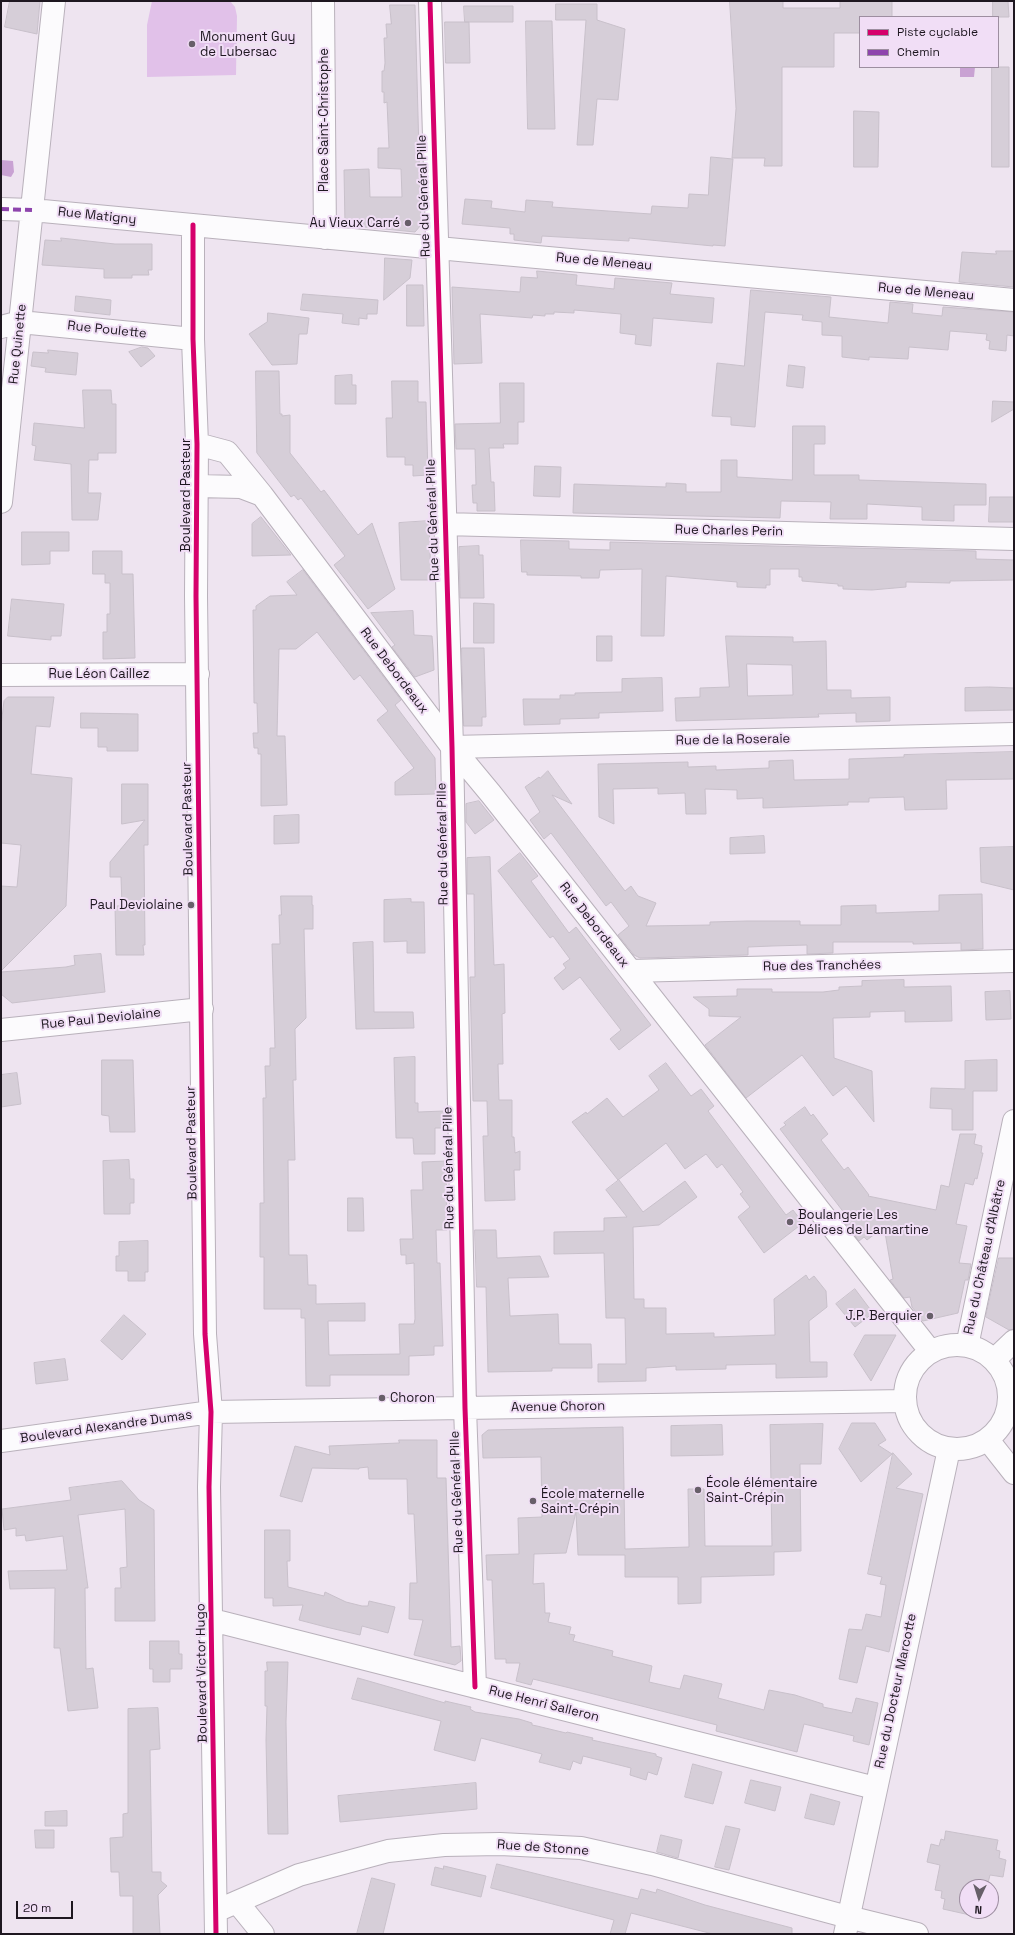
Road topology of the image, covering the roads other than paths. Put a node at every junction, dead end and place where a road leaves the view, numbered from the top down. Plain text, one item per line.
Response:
1 (54, 1) edge
2 (323, 1) edge
3 (430, 1) edge
4 (1, 209) edge
5 (32, 210) junction
6 (193, 225) junction
7 (325, 238) junction
8 (437, 246) junction
9 (1014, 300) edge
10 (11, 324) edge
11 (193, 339) junction
12 (197, 444) junction
13 (197, 486) junction
14 (262, 495) junction
15 (1, 502) edge
16 (444, 524) junction
17 (1014, 539) edge
18 (198, 674) junction
19 (1, 675) edge
20 (450, 696) junction
21 (425, 712) junction
22 (1014, 734) edge
23 (452, 747) junction
24 (1014, 962) edge
25 (631, 971) junction
26 (202, 1009) junction
27 (1, 1030) edge
28 (1014, 1121) edge
29 (1014, 1341) edge
30 (967, 1346) junction
31 (931, 1352) junction
32 (994, 1360) junction
33 (1012, 1396) edge
34 (905, 1402) junction
35 (466, 1408) junction
36 (211, 1412) junction
37 (988, 1440) junction
38 (1, 1442) edge
39 (949, 1449) junction
40 (1014, 1473) edge
41 (212, 1620) junction
42 (476, 1687) junction
43 (876, 1788) junction
44 (237, 1902) junction
45 (216, 1911) junction
46 (847, 1926) edge
47 (216, 1934) edge
48 (263, 1934) edge
49 (917, 1934) edge

1 - 5 street
2 - 7 street, Place Saint-Christophe
3 - 8 street, Rue du Général Pille
4 - 5 street, Rue Matigny
5 - 6 street, Rue Matigny
5 - 10 street, Rue Quinette
6 - 7 street, Rue de Meneau
6 - 11 street, Boulevard Pasteur
7 - 8 street, Rue de Meneau
8 - 9 street, Rue de Meneau
8 - 16 street, Rue du Général Pille
10 - 11 street, Rue Poulette
10 - 15 street, Rue Quinette
11 - 12 street, Boulevard Pasteur
12 - 13 street, Boulevard Pasteur
12 - 14 street, Rue Debordeaux
13 - 14 street
13 - 18 street, Boulevard Pasteur
14 - 21 street, Rue Debordeaux
16 - 17 street, Rue Charles Perin
16 - 20 street, Rue du Général Pille
18 - 19 street, Rue Léon Caillez
18 - 26 street, Boulevard Pasteur
20 - 21 street
20 - 23 street, Rue du Général Pille
21 - 23 street, Rue Debordeaux
22 - 23 street, Rue de la Roseraie
23 - 25 street, Rue Debordeaux
23 - 35 street, Rue du Général Pille
24 - 25 street, Rue des Tranchées
25 - 31 street, Rue Debordeaux
26 - 27 street, Rue Paul Deviolaine
26 - 36 street, Boulevard Pasteur
28 - 30 street, Rue du Château d'Albâtre
29 - 32 street
30 - 31 street
30 - 32 street
31 - 34 street
32 - 33 street
33 - 37 street
34 - 35 street, Avenue Choron
34 - 39 street
35 - 36 street, Avenue Choron
35 - 42 street, Rue du Général Pille
36 - 38 street, Boulevard Alexandre Dumas
36 - 41 street, Boulevard Victor Hugo
37 - 39 street
37 - 40 street
39 - 43 street, Rue du Docteur Marcotte
41 - 42 street, Rue Henri Salleron
41 - 45 street, Boulevard Victor Hugo
42 - 43 street, Rue Henri Salleron
43 - 46 street, Rue du Docteur Marcotte
44 - 45 street, Rue de Stonne
44 - 46 street, Rue de Stonne
44 - 48 street
45 - 47 street, Boulevard Victor Hugo
46 - 49 street, Rue de Stonne

